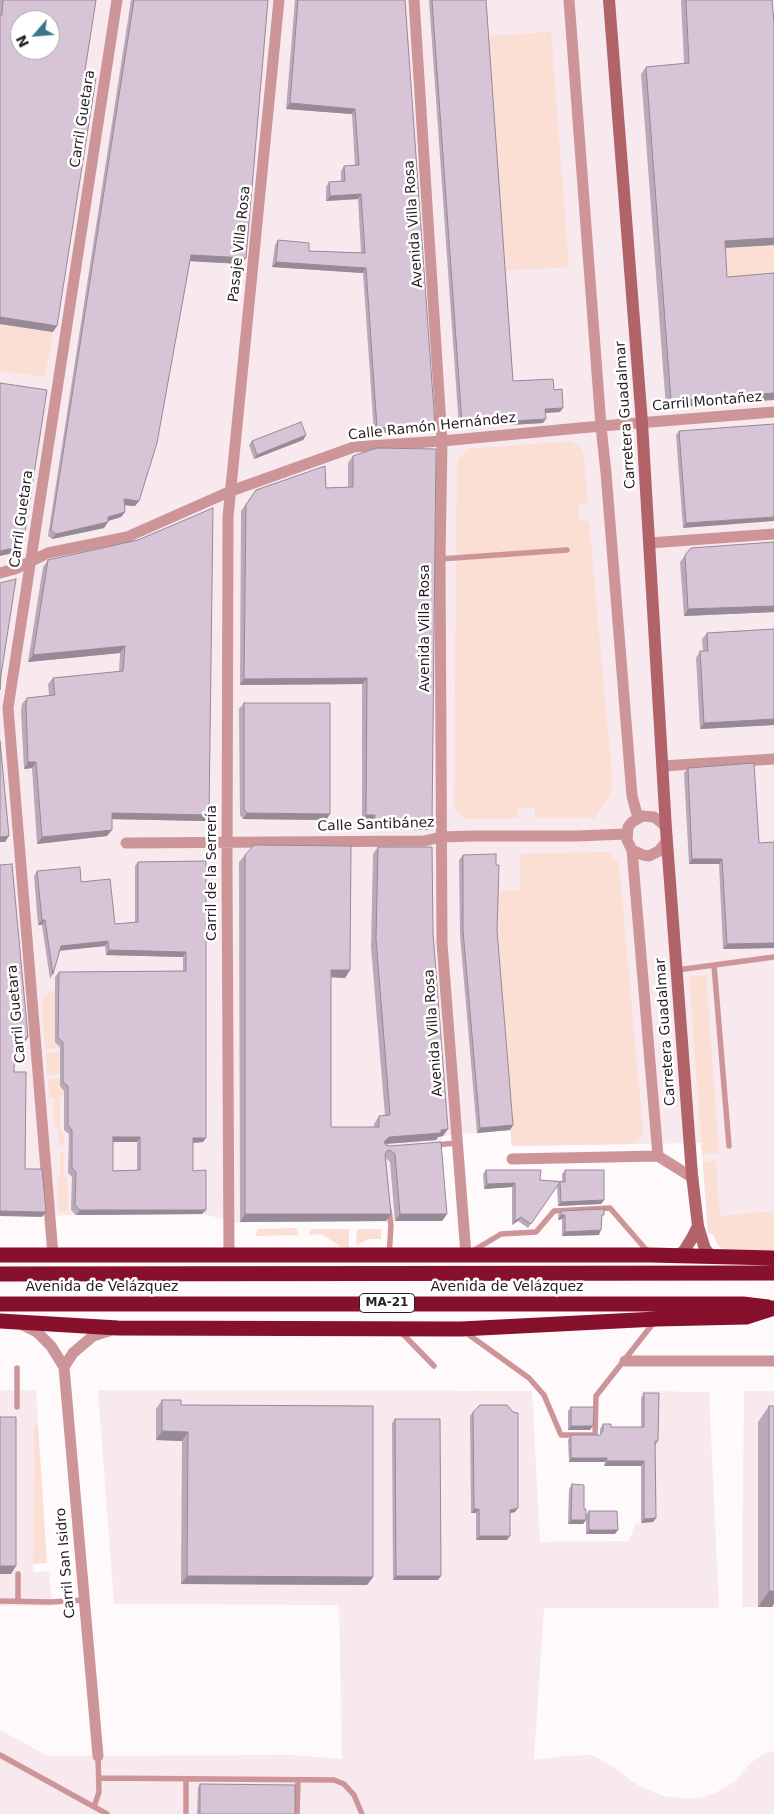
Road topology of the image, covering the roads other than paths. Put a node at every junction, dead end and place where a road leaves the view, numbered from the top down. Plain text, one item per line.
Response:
1 (117, 0) edge
2 (279, 0) edge
3 (414, 0) edge
4 (569, 0) edge
5 (609, 0) edge
6 (774, 412) edge
7 (642, 422) junction
8 (600, 426) junction
9 (442, 441) junction
10 (231, 491) junction
11 (774, 534) edge
12 (649, 543) junction
13 (567, 550) dead end
14 (440, 559) junction
15 (31, 561) junction
16 (0, 573) edge
17 (774, 759) edge
18 (662, 766) junction
19 (638, 818) junction
20 (666, 832) junction
21 (627, 834) junction
22 (441, 837) junction
23 (126, 843) dead end
24 (227, 843) junction
25 (632, 850) junction
26 (774, 957) edge
27 (714, 965) junction
28 (677, 970) junction
29 (457, 1143) junction
30 (430, 1145) edge
31 (729, 1146) dead end
32 (658, 1156) junction
33 (512, 1159) dead end
34 (693, 1178) junction
35 (388, 1198) edge
36 (698, 1226) junction
37 (0, 1255) edge
38 (53, 1255) junction
39 (229, 1255) junction
40 (389, 1255) junction
41 (466, 1255) junction
42 (651, 1255) junction
43 (676, 1256) junction
44 (712, 1257) junction
45 (774, 1258) edge
46 (774, 1273) edge
47 (0, 1274) edge
48 (0, 1304) edge
49 (774, 1307) edge
50 (657, 1319) junction
51 (8, 1321) edge
52 (118, 1328) junction
53 (398, 1329) junction
54 (461, 1329) junction
55 (625, 1360) junction
56 (774, 1361) edge
57 (434, 1366) dead end
58 (17, 1368) dead end
59 (64, 1368) junction
60 (17, 1407) dead end
61 (18, 1574) edge
62 (85, 1600) junction
63 (0, 1601) edge
64 (18, 1601) junction
65 (0, 1755) edge
66 (98, 1756) joint
67 (99, 1778) junction
68 (186, 1779) junction
69 (298, 1780) junction
70 (94, 1807) junction
71 (107, 1814) edge
72 (186, 1814) edge
73 (297, 1814) edge
74 (362, 1814) edge

1 - 15 street, Carril Guetara
2 - 10 street, Pasaje Villa Rosa
3 - 9 street, Avenida Villa Rosa
4 - 8 street
5 - 7 street, Carretera Guadalmar
6 - 7 street, Carril Montañez
7 - 8 street, Calle Ramón Hernández
7 - 12 street, Carretera Guadalmar
8 - 9 street, Calle Ramón Hernández
8 - 19 street
9 - 10 street, Calle Ramón Hernández
9 - 14 street, Avenida Villa Rosa
10 - 15 street, Calle Ramón Hernández
10 - 24 street, Carril de la Serrería
11 - 12 street
12 - 18 street, Carretera Guadalmar
13 - 14 lane
14 - 22 street, Avenida Villa Rosa
15 - 16 street, Calle Ramón Hernández
15 - 38 street, Carril Guetara
17 - 18 street
18 - 20 street, Carretera Guadalmar
19 - 20 street
19 - 21 street
20 - 25 street
20 - 28 street, Carretera Guadalmar
21 - 22 street, Calle Santibánez
21 - 25 street
22 - 24 street, Calle Santibánez
22 - 29 street, Avenida Villa Rosa
23 - 24 street, Calle Santibánez
24 - 39 street, Carril de la Serrería
25 - 32 street
26 - 27 lane
27 - 28 lane
27 - 31 lane
28 - 34 street, Carretera Guadalmar
29 - 30 lane
29 - 41 street, Avenida Villa Rosa
32 - 33 street
32 - 34 street
34 - 36 street, Carretera Guadalmar
35 - 40 lane
36 - 43 street
36 - 44 street, Carretera Guadalmar
37 - 38 highway
38 - 39 highway
39 - 40 highway
40 - 41 highway
41 - 42 highway
41 - 42 lane
42 - 43 highway
43 - 44 highway
44 - 45 highway
46 - 47 highway, Avenida de Velázquez / MA-21
48 - 49 highway, Avenida de Velázquez / MA-21
49 - 50 highway
50 - 54 highway
50 - 55 lane
51 - 52 highway
51 - 59 street
52 - 53 highway
52 - 59 street
53 - 54 highway
53 - 57 lane
54 - 55 lane
55 - 56 street
58 - 60 lane
59 - 62 street, Carril San Isidro
61 - 64 lane
62 - 64 lane
62 - 66 street, Carril San Isidro
63 - 64 lane
65 - 70 lane
66 - 67 lane
67 - 68 lane
67 - 70 lane
68 - 69 lane
68 - 72 lane
69 - 73 lane
69 - 74 lane
70 - 71 lane

